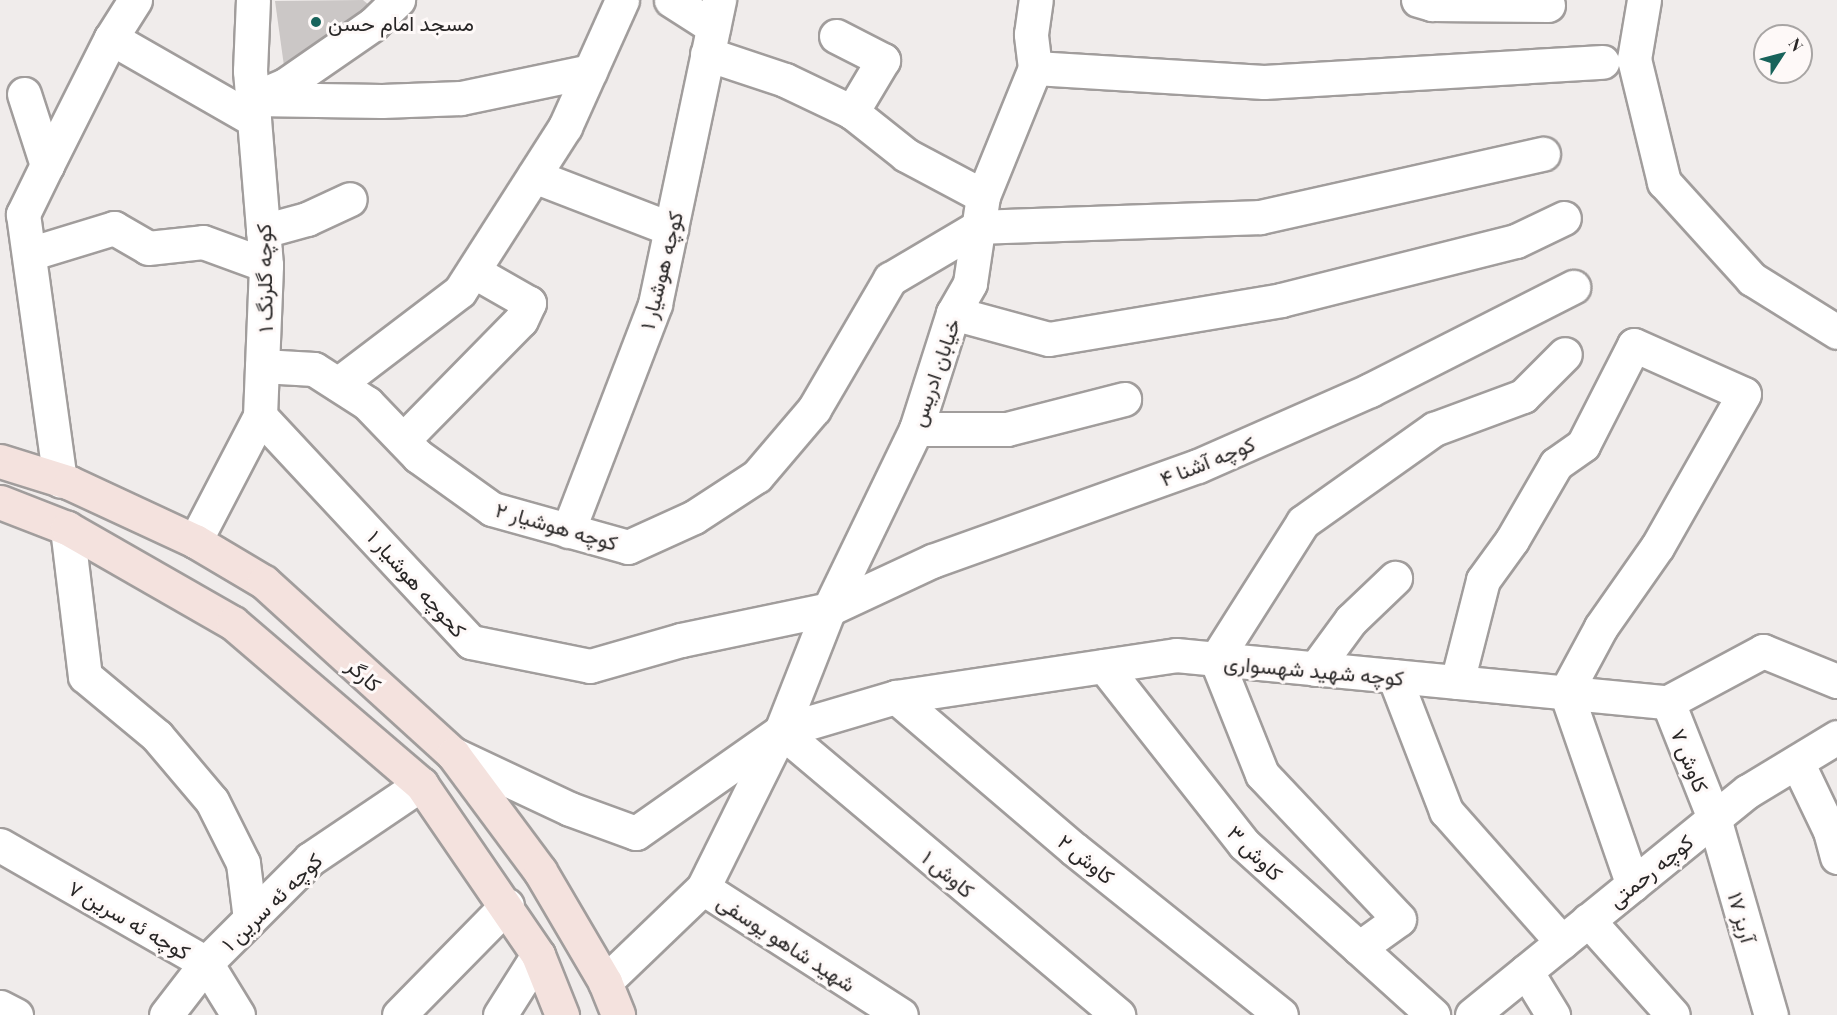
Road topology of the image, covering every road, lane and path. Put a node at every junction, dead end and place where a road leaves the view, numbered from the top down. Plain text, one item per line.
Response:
1 (135, 0) edge
2 (253, 0) edge
3 (398, 0) edge
4 (621, 0) edge
5 (671, 0) edge
6 (1036, 0) edge
7 (1418, 0) edge
8 (1644, 0) edge
9 (1548, 5) dead end
10 (713, 27) edge
11 (836, 36) dead end
12 (111, 38) junction
13 (1602, 62) dead end
14 (1035, 68) junction
15 (590, 71) junction
16 (24, 94) dead end
17 (254, 110) junction
18 (852, 112) junction
19 (1543, 154) dead end
20 (48, 165) junction
21 (534, 176) junction
22 (350, 199) dead end
23 (980, 212) junction
24 (1564, 218) dead end
25 (671, 229) junction
26 (264, 231) junction
27 (29, 254) junction
28 (266, 265) junction
29 (473, 271) junction
30 (1573, 287) dead end
31 (953, 313) junction
32 (1837, 332) edge
33 (1565, 354) dead end
34 (262, 366) junction
35 (338, 384) junction
36 (1124, 399) dead end
37 (260, 416) junction
38 (916, 429) junction
39 (403, 440) junction
40 (0, 461) edge
41 (60, 480) junction
42 (0, 502) edge
43 (66, 528) junction
44 (568, 531) junction
45 (195, 541) junction
46 (1395, 578) dead end
47 (829, 609) junction
48 (1216, 659) junction
49 (1104, 666) junction
50 (1315, 669) junction
51 (1394, 676) junction
52 (1837, 681) edge
53 (1456, 682) junction
54 (1566, 692) junction
55 (896, 697) junction
56 (1668, 702) junction
57 (781, 731) junction
58 (1837, 737) edge
59 (453, 754) junction
60 (1797, 762) junction
61 (421, 784) junction
62 (1714, 819) junction
63 (0, 845) edge
64 (1837, 857) edge
65 (1633, 885) junction
66 (703, 888) junction
67 (507, 904) junction
68 (250, 919) junction
69 (1588, 920) junction
70 (1562, 942) junction
71 (1359, 948) junction
72 (538, 955) junction
73 (206, 963) junction
74 (1526, 971) junction
75 (605, 982) junction
76 (0, 1007) edge
77 (16, 1015) edge
78 (166, 1015) edge
79 (238, 1015) edge
80 (399, 1015) edge
81 (500, 1015) edge
82 (562, 1015) edge
83 (618, 1015) edge
84 (901, 1015) edge
85 (1118, 1015) edge
86 (1281, 1015) edge
87 (1433, 1015) edge
88 (1472, 1015) edge
89 (1553, 1015) edge
90 (1673, 1015) edge
91 (1771, 1015) edge

1 - 12 street
2 - 17 street, کوچه گلرنگ ۱
3 - 17 street
4 - 15 street
5 - 10 street
6 - 14 street, خیابان ادریس
7 - 9 street
8 - 32 street
10 - 18 street
10 - 25 street, کوچه هوشیار ۱
11 - 18 street
12 - 17 street
12 - 20 street
13 - 14 street
14 - 23 street, خیابان ادریس
15 - 17 street
15 - 21 street
16 - 20 street
17 - 26 street, کوچه گلرنگ ۱
18 - 23 street
19 - 23 street
20 - 27 street
21 - 25 street
21 - 29 street
22 - 26 street
23 - 31 street, خیابان ادریس
23 - 44 street, کوچه هوشیار ۲
24 - 31 street
25 - 44 street, کوچه هوشیار ۱
26 - 28 street, کوچه گلرنگ ۱
27 - 28 street
27 - 41 street
28 - 34 street, کوچه گلرنگ ۱
29 - 35 street
29 - 39 street
30 - 47 street, کوچه آشنا ۴
31 - 38 street, خیابان ادریس
33 - 48 street
34 - 35 street, کوچه هوشیار ۲
34 - 37 street, کوچه گلرنگ ۱
35 - 39 street, کوچه هوشیار ۲
36 - 38 street
37 - 45 street, کوچه گلرنگ ۱
37 - 47 street, کحوچه هوشیار ۱
38 - 47 street, خیابان ادریس
39 - 44 street, کوچه هوشیار ۲
40 - 41 main road, کارگر
41 - 45 main road, کارگر
42 - 43 main road
43 - 61 main road
43 - 68 street
45 - 59 main road, کارگر
46 - 50 street
47 - 57 street, خیابان ادریس
48 - 49 street, کوچه شهید شهسواری
48 - 50 street, کوچه شهید شهسواری
48 - 71 street
49 - 55 street, کوچه شهید شهسواری
49 - 71 street, کاوش ۳
50 - 51 street, کوچه شهید شهسواری
51 - 53 street, کوچه شهید شهسواری
51 - 70 street
52 - 56 street
53 - 54 street, کوچه شهید شهسواری
53 - 54 street
54 - 56 street, کوچه شهید شهسواری
54 - 65 street
55 - 57 street, کوچه شهید شهسواری
55 - 86 street, کاوش ۲
56 - 62 street, کاوش ۷
57 - 59 street
57 - 66 street, خیابان ادریس
57 - 85 street, کاوش ۱
58 - 60 street, کوچه رحمتی
59 - 75 main road, کارگر
60 - 62 street, کوچه رحمتی
60 - 64 street
61 - 67 main road
61 - 68 street, کوچه ئه سرین ۱
62 - 65 street, کوچه رحمتی
62 - 91 street, آریز ۱۷
63 - 73 street, کوچه ئه سرین ۷
65 - 69 street, کوچه رحمتی
66 - 75 street, خیابان ادریس
66 - 84 street, شهید شاهو یوسفی
67 - 72 main road
67 - 80 street
68 - 73 street, کوچه ئه سرین ۱
69 - 70 street, کوچه رحمتی
69 - 90 street
70 - 74 street, کوچه رحمتی
71 - 87 street, کاوش ۳
72 - 81 street
72 - 82 main road
73 - 78 street, کوچه ئه سرین ۱
73 - 79 street, کوچه ئه سرین ۷
74 - 88 street, کوچه رحمتی
74 - 89 street
75 - 83 main road, کارگر
76 - 77 street

